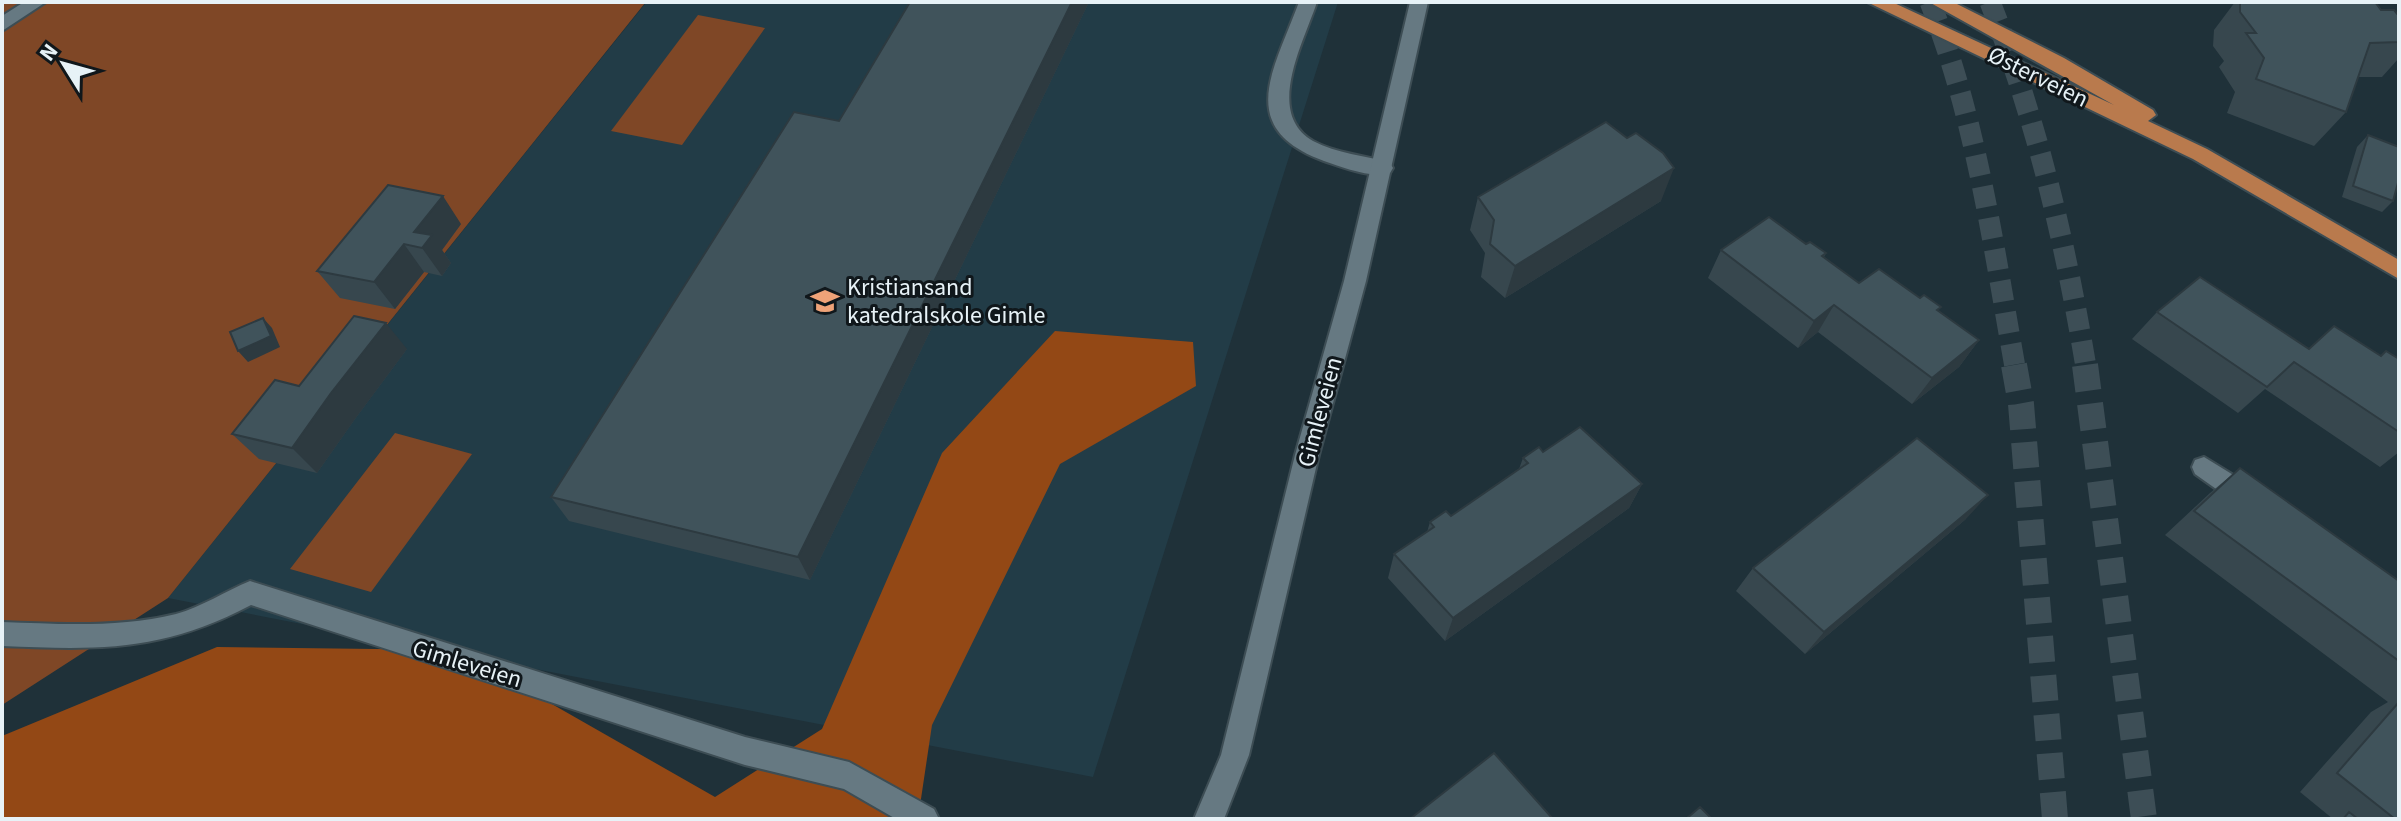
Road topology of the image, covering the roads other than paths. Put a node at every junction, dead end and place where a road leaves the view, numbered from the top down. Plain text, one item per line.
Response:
1 (37, 2) edge
2 (1308, 2) edge
3 (1419, 2) edge
4 (1876, 2) edge
5 (1938, 2) edge
6 (2, 25) edge
7 (2200, 154) junction
8 (1383, 168) junction
9 (2399, 271) edge
10 (2204, 467) dead end
11 (2269, 511) edge
12 (2, 634) edge
13 (924, 819) edge
14 (1209, 819) edge

1 - 6 street
2 - 8 street
3 - 8 street, Gimleveien
4 - 7 main road, Østerveien
5 - 7 main road, Østerveien
7 - 9 main road, Østerveien
8 - 14 street, Gimleveien
10 - 11 street
12 - 13 street, Gimleveien

